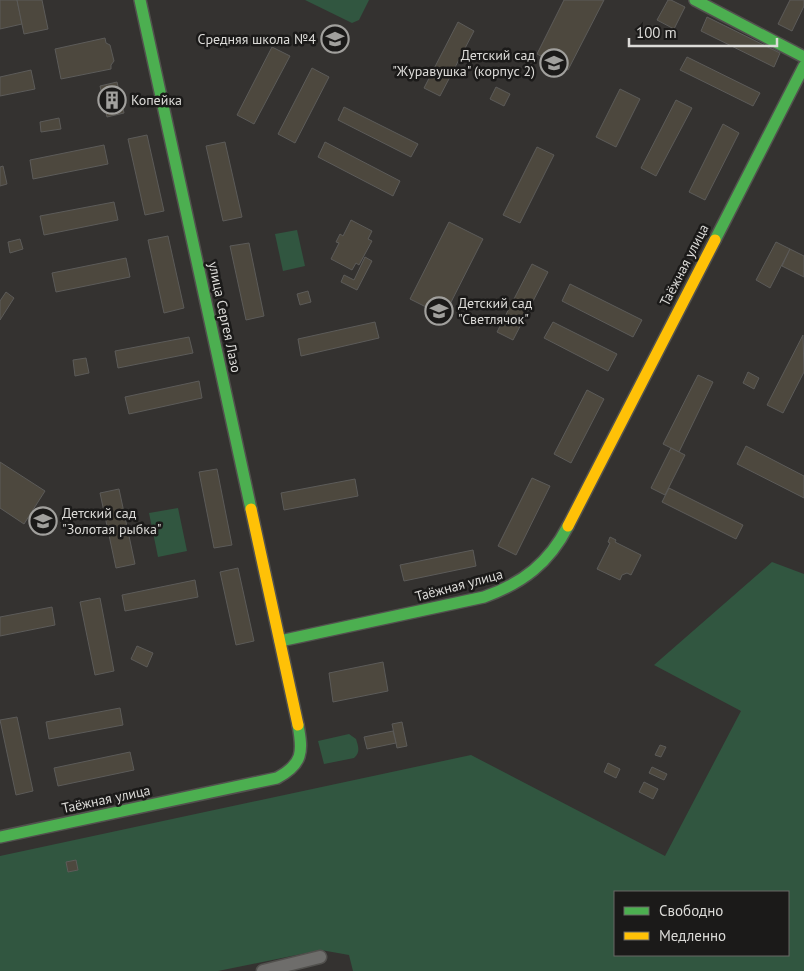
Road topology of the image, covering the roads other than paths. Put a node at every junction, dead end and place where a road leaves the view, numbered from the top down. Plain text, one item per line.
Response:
1 (140, 0) edge
2 (695, 0) edge
3 (804, 57) edge
4 (804, 66) edge
5 (280, 641) junction
6 (0, 837) edge
7 (320, 958) dead end
8 (263, 971) edge

1 - 5 street, улица Сергея Лазо
2 - 3 street
4 - 5 street, Таёжная улица
5 - 6 street, Таёжная улица
7 - 8 street

